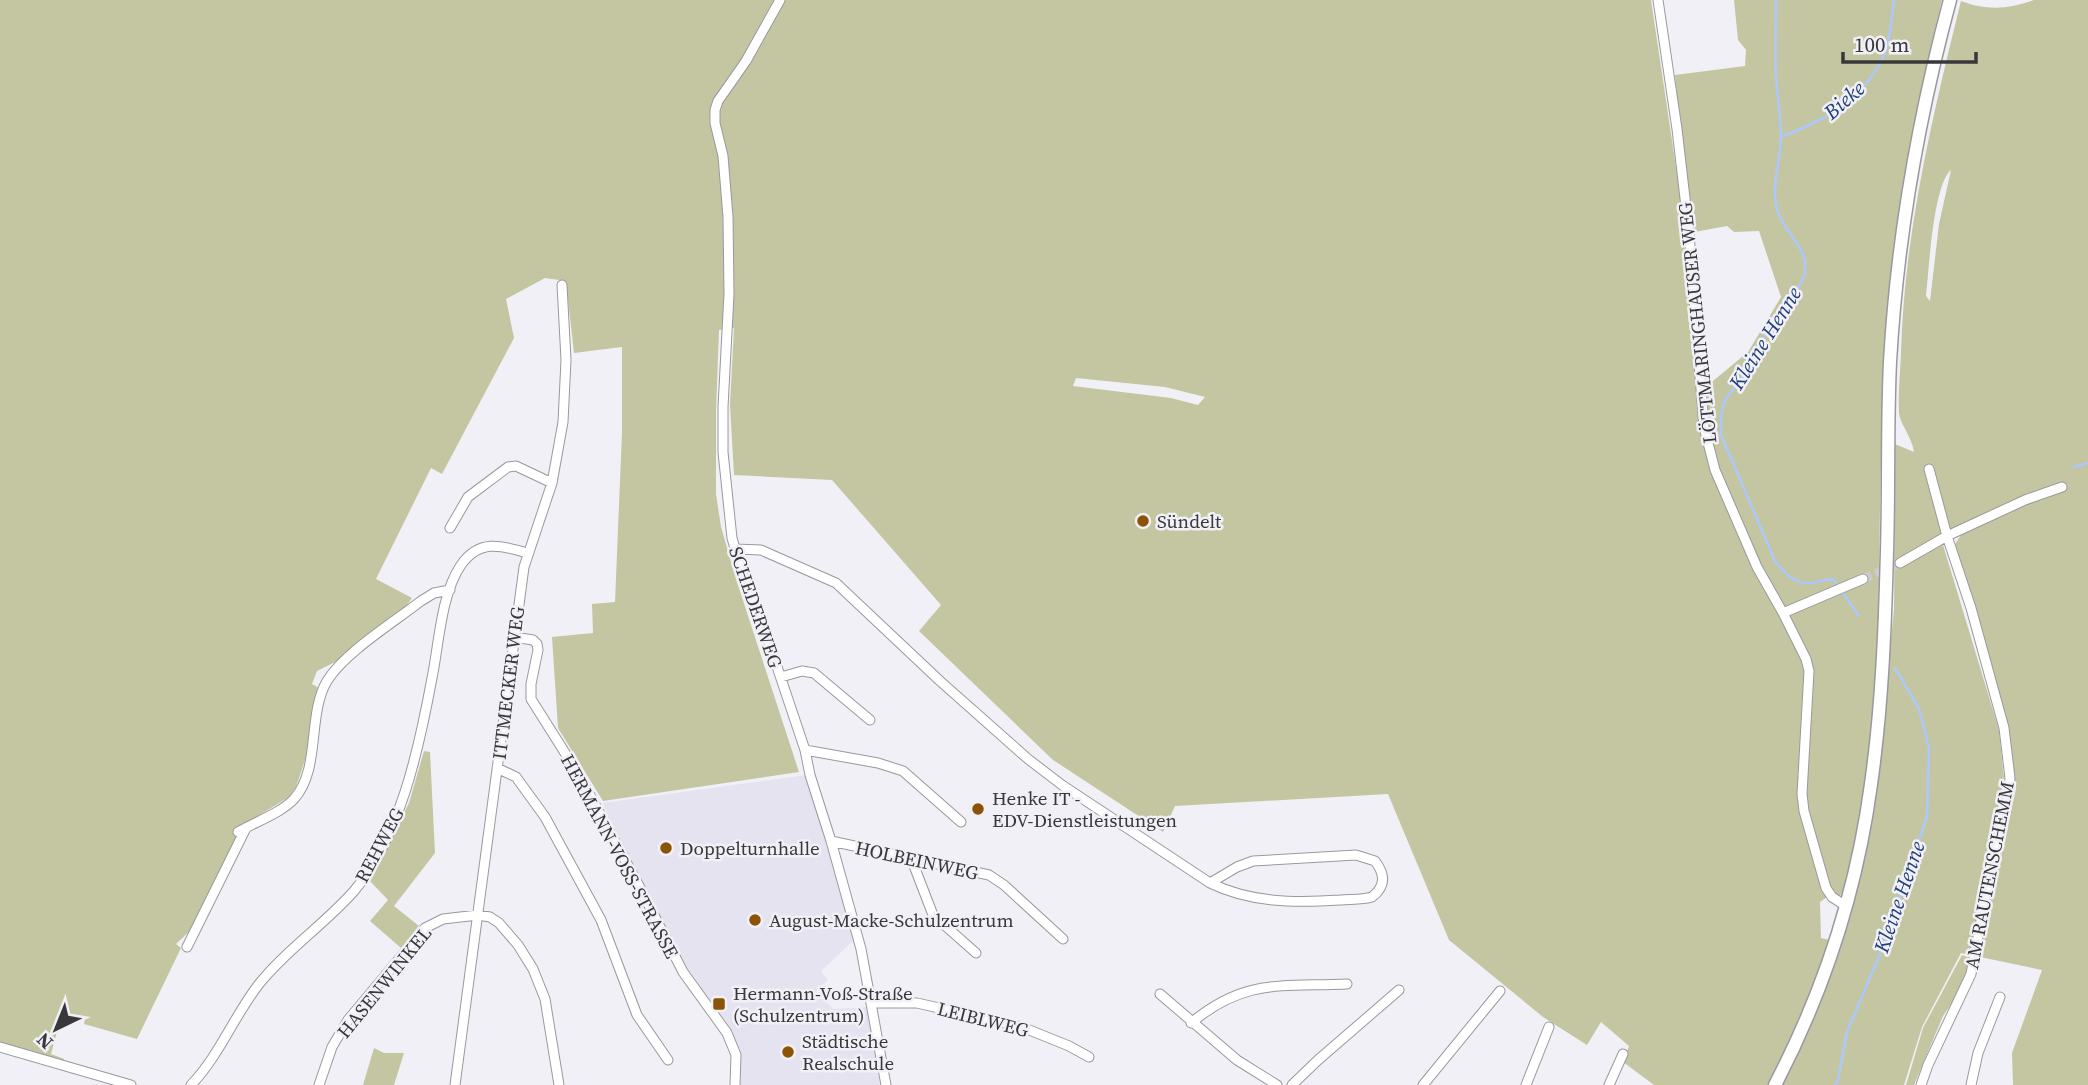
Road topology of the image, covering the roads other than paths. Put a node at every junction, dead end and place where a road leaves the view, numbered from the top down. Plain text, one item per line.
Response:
1 (780, 0) edge
2 (1658, 0) edge
3 (1950, 0) edge
4 (562, 285) dead end
5 (1929, 469) dead end
6 (552, 483) junction
7 (2062, 487) dead end
8 (450, 528) dead end
9 (1947, 536) junction
10 (735, 549) junction
11 (527, 553) junction
12 (1900, 563) tunnel mouth
13 (1863, 579) tunnel mouth
14 (450, 590) junction
15 (1783, 613) junction
16 (514, 637) junction
17 (781, 677) junction
18 (870, 720) dead end
19 (805, 750) junction
20 (497, 768) junction
21 (961, 822) dead end
22 (831, 841) junction
23 (911, 858) junction
24 (1210, 883) junction
25 (1846, 905) junction
26 (478, 915) junction
27 (1063, 939) dead end
28 (187, 947) dead end
29 (976, 953) dead end
30 (1347, 984) dead end
31 (1399, 990) dead end
32 (1500, 991) dead end
33 (1160, 994) dead end
34 (2000, 998) dead end
35 (872, 1003) junction
36 (1191, 1023) junction
37 (1549, 1027) dead end
38 (0, 1047) edge
39 (1623, 1054) dead end
40 (1089, 1057) dead end
41 (668, 1060) dead end
42 (131, 1085) edge
43 (191, 1085) edge
44 (319, 1085) edge
45 (455, 1085) edge
46 (559, 1085) edge
47 (735, 1085) edge
48 (886, 1085) edge
49 (1277, 1085) edge
50 (1292, 1085) edge
51 (1423, 1085) edge
52 (1526, 1085) edge
53 (1609, 1085) edge
54 (1775, 1085) edge
55 (1920, 1085) edge
56 (1971, 1085) edge

1 - 10 street, SCHEDERWEG
2 - 15 street, LÖTTMARINGHAUSER WEG
3 - 25 main road
4 - 6 street, ITTMECKER WEG
5 - 9 street, AM RAUTENSCHEMM
6 - 8 street
6 - 11 street, ITTMECKER WEG
7 - 9 street
9 - 12 street
9 - 55 street, AM RAUTENSCHEMM
10 - 17 street, SCHEDERWEG
10 - 24 street
11 - 14 street, REHWEG
11 - 16 street, ITTMECKER WEG
13 - 15 street
14 - 28 street
14 - 43 street, REHWEG
15 - 25 street, LÖTTMARINGHAUSER WEG
16 - 20 street, ITTMECKER WEG
16 - 47 street, HERMANN-VOSS-STRASSE
17 - 18 street
17 - 19 street, SCHEDERWEG
19 - 21 street
19 - 22 street, SCHEDERWEG
20 - 26 street, ITTMECKER WEG
20 - 41 street
22 - 23 street, HOLBEINWEG
22 - 35 street, SCHEDERWEG
23 - 27 street, HOLBEINWEG
23 - 29 street
24 - 24 street
25 - 54 main road
26 - 44 street, HASENWINKEL
26 - 45 street, ITTMECKER WEG
26 - 46 street
30 - 36 street
31 - 50 street
32 - 51 street
33 - 36 street
34 - 56 street
35 - 40 street, LEIBLWEG
35 - 48 street, SCHEDERWEG
36 - 49 street
37 - 52 street
38 - 42 street
39 - 53 street

